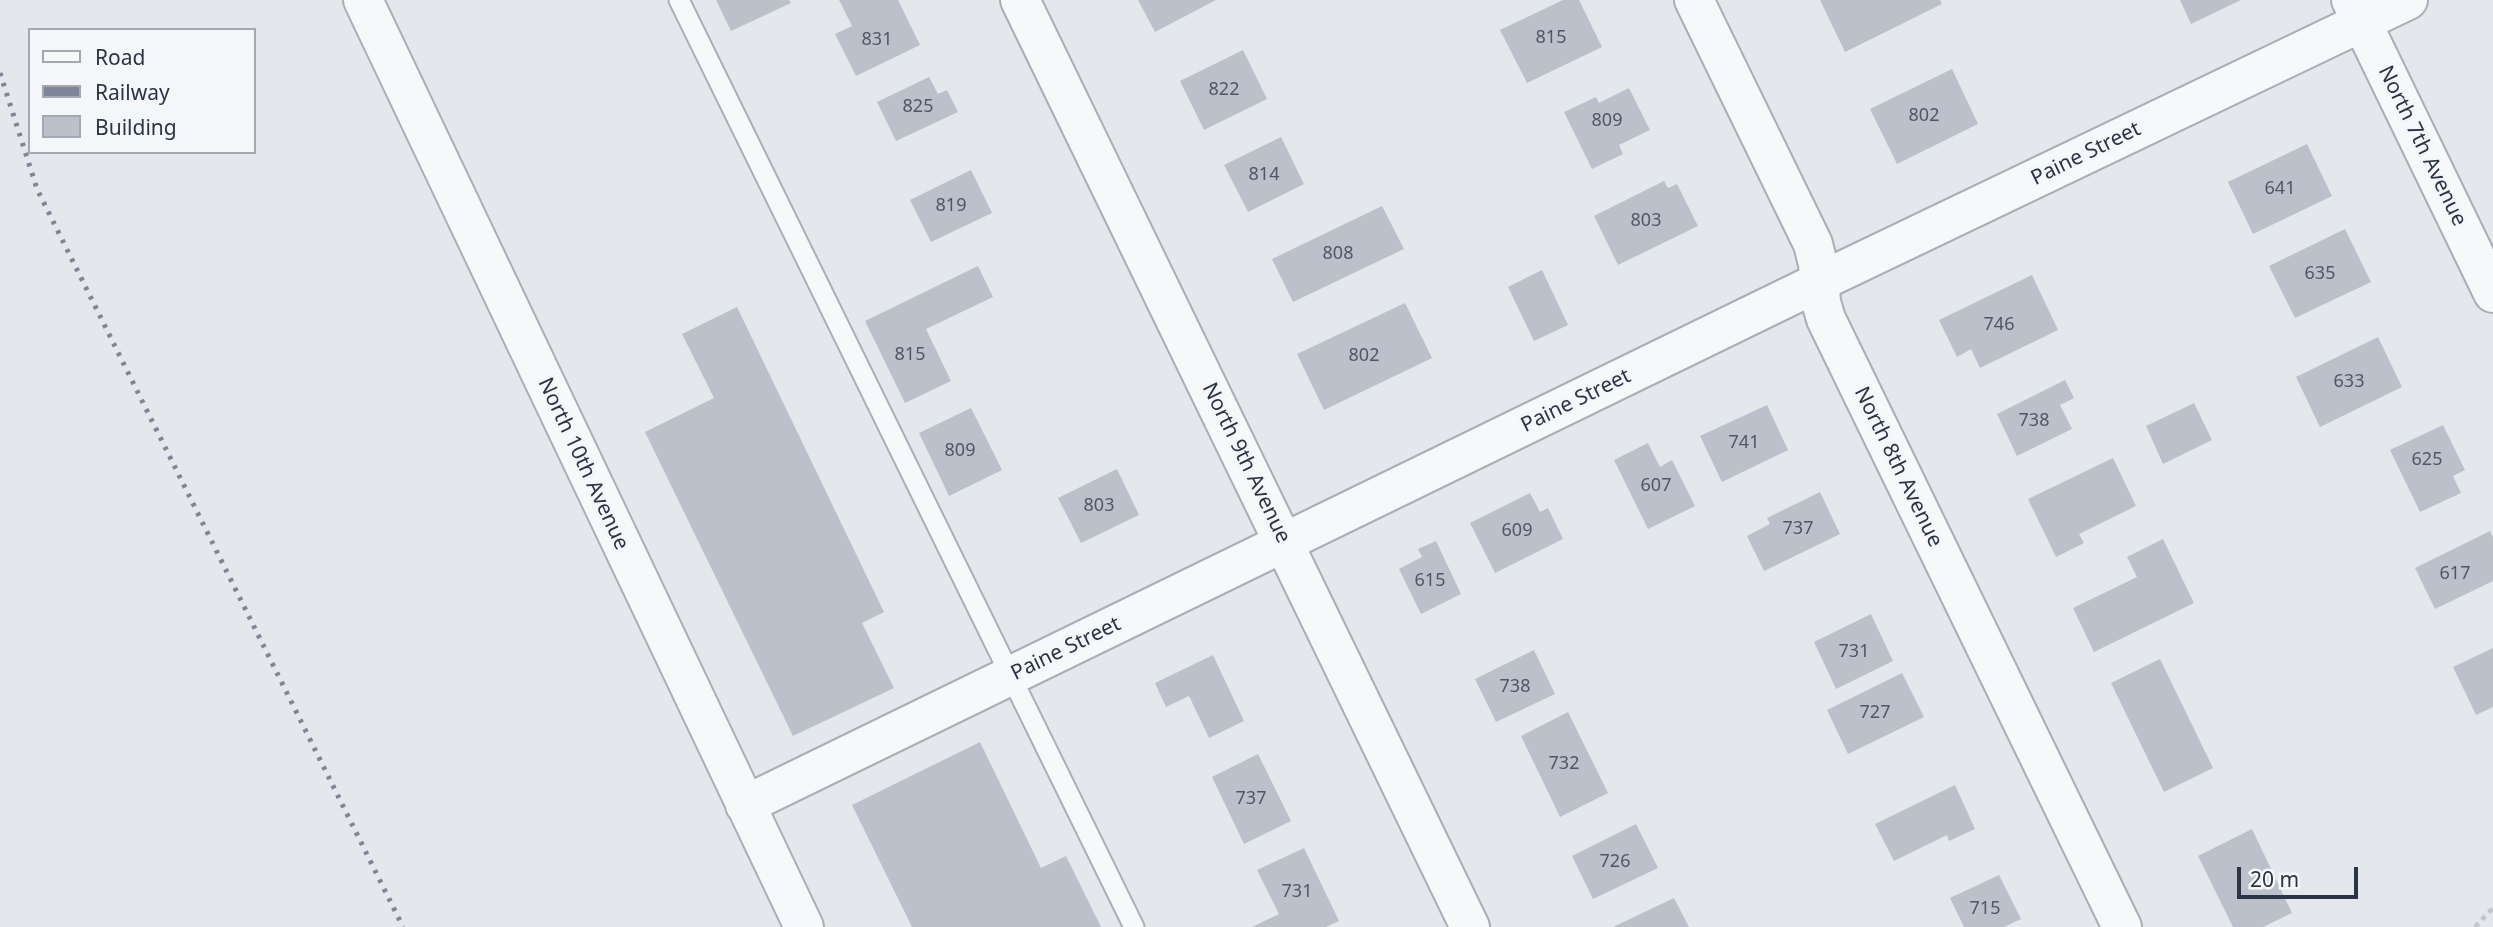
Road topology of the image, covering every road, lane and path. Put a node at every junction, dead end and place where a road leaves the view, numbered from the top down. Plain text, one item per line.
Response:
1 (363, 0) edge
2 (679, 0) edge
3 (1020, 0) edge
4 (1693, 0) edge
5 (2408, 0) edge
6 (2356, 11) edge
7 (1819, 282) junction
8 (2493, 293) edge
9 (1285, 544) junction
10 (1011, 676) junction
11 (745, 805) junction
12 (2493, 908) edge
13 (804, 927) edge
14 (1134, 927) edge
15 (1470, 927) edge
16 (2122, 927) edge
17 (2475, 927) edge

1 - 11 street, North 10th Avenue
2 - 10 lane
3 - 9 street, North 9th Avenue
4 - 7 street, North 8th Avenue
5 - 6 street, Paine Street
6 - 7 street, Paine Street
6 - 8 street, North 7th Avenue
7 - 9 street, Paine Street
7 - 16 street, North 8th Avenue
9 - 10 street, Paine Street
9 - 15 street, North 9th Avenue
10 - 11 street, Paine Street
10 - 14 lane
11 - 13 street, North 10th Avenue
12 - 17 path

